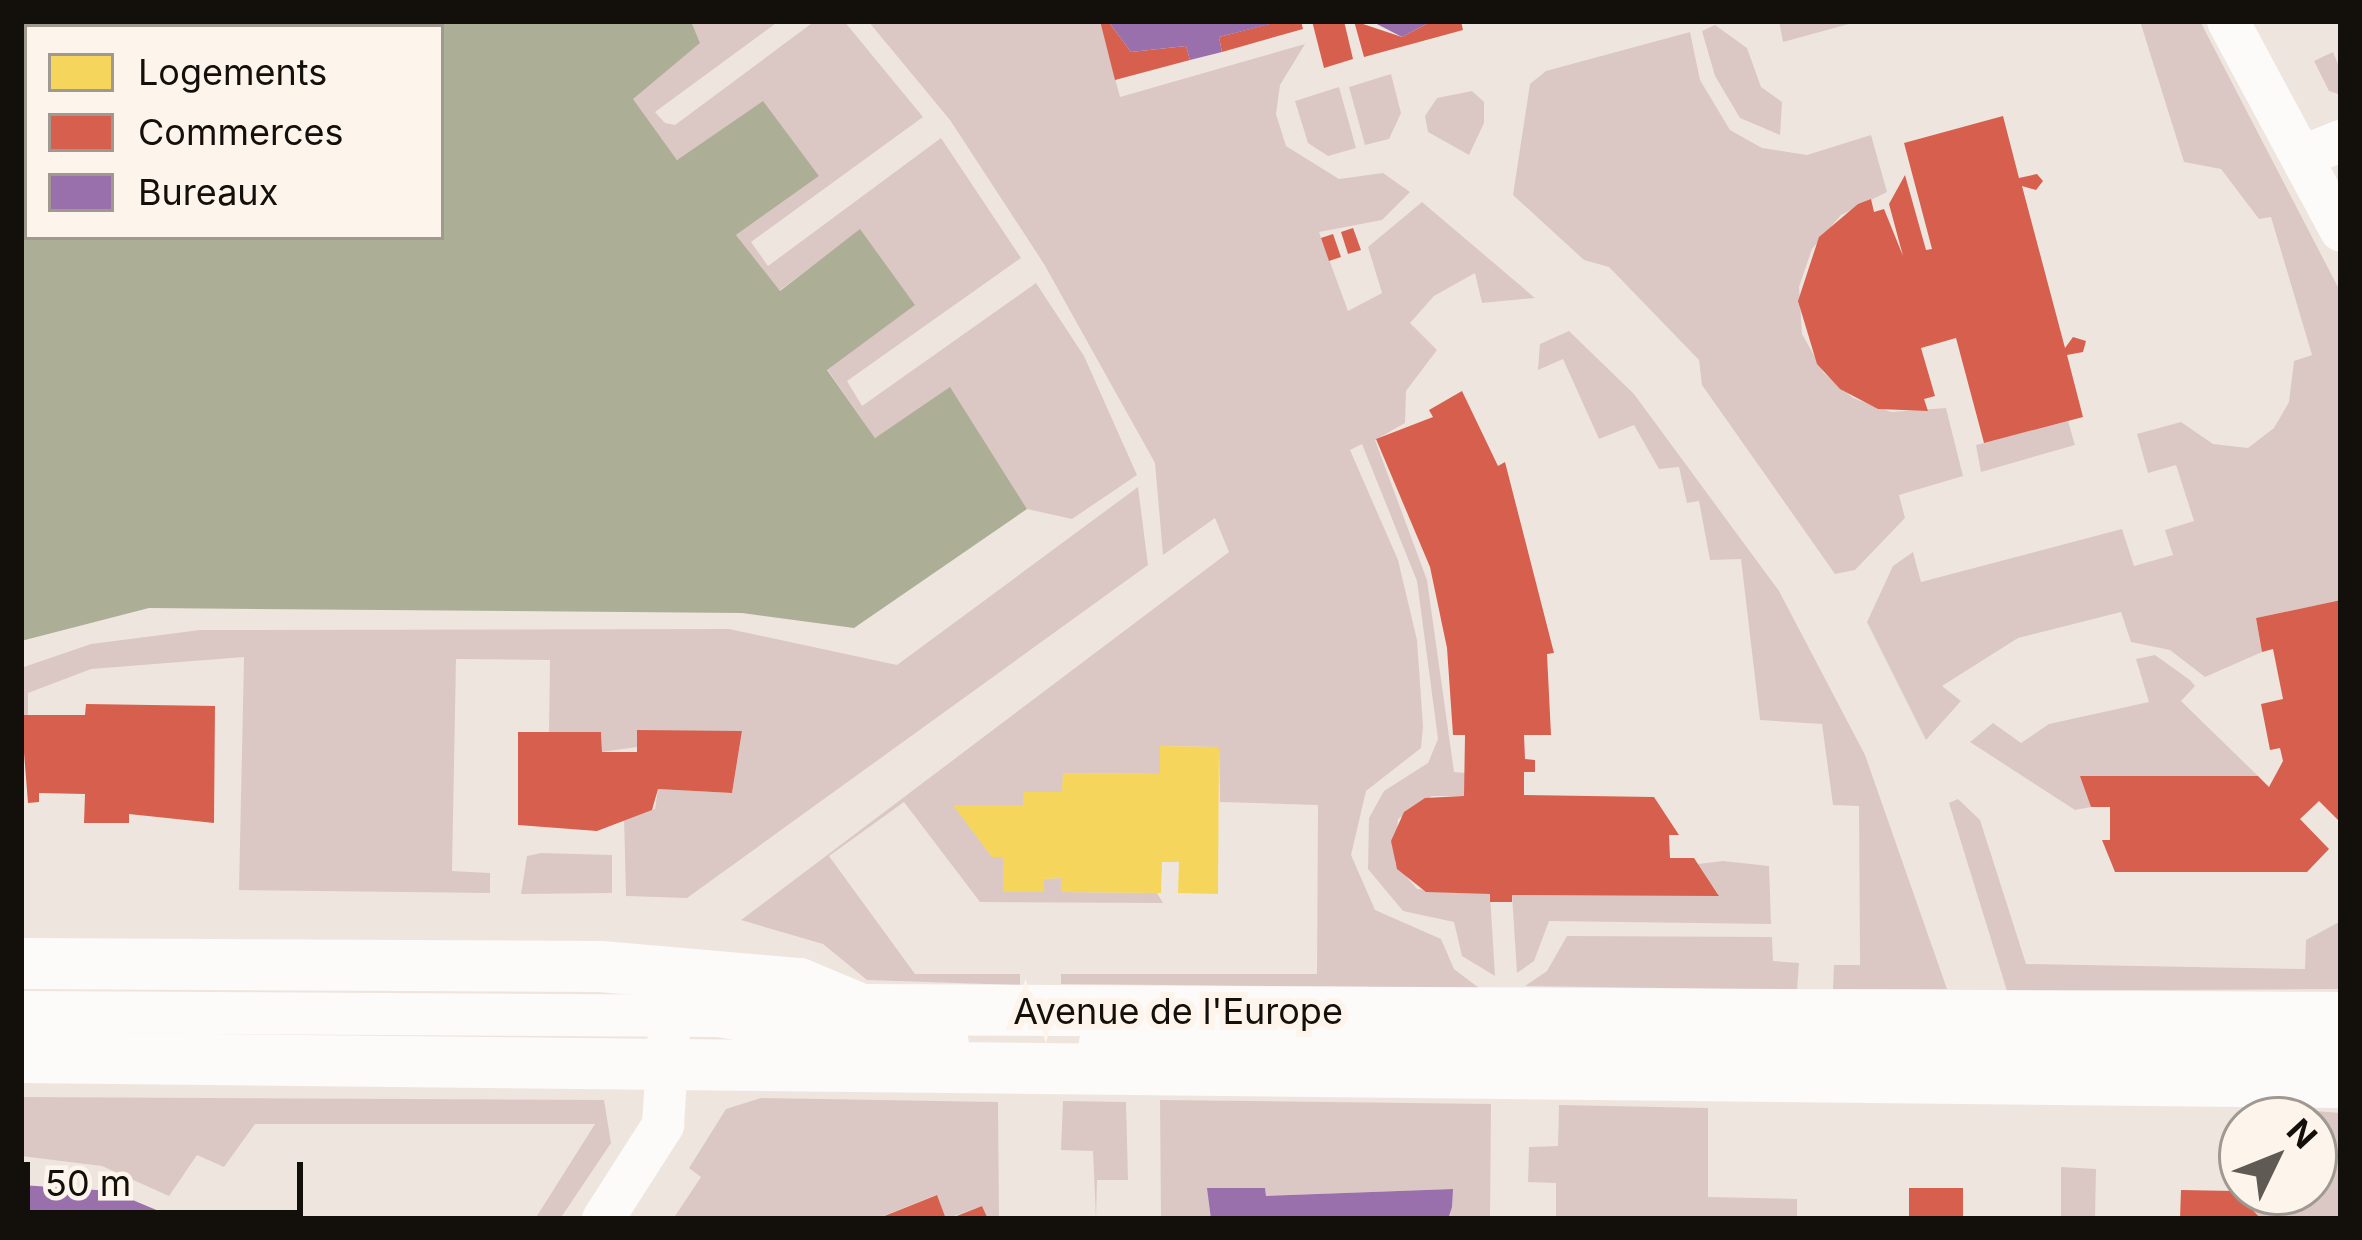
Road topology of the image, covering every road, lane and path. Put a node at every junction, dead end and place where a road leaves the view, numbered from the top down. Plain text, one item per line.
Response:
1 (2228, 21) edge
2 (2323, 148) edge
3 (2341, 232) edge
4 (21, 963) edge
5 (670, 992) junction
6 (21, 1012) edge
7 (2341, 1017) edge
8 (2341, 1049) edge
9 (21, 1057) edge
10 (669, 1066) junction
11 (2341, 1082) edge
12 (603, 1219) edge

1 - 2 street
2 - 3 street
4 - 5 street, Avenue de l'Europe
5 - 6 street, Avenue de l'Europe
5 - 7 street, Avenue de l'Europe
5 - 8 street, Avenue de l'Europe
5 - 10 street
9 - 10 street, Avenue de l'Europe
10 - 11 street, Avenue de l'Europe
10 - 12 street

